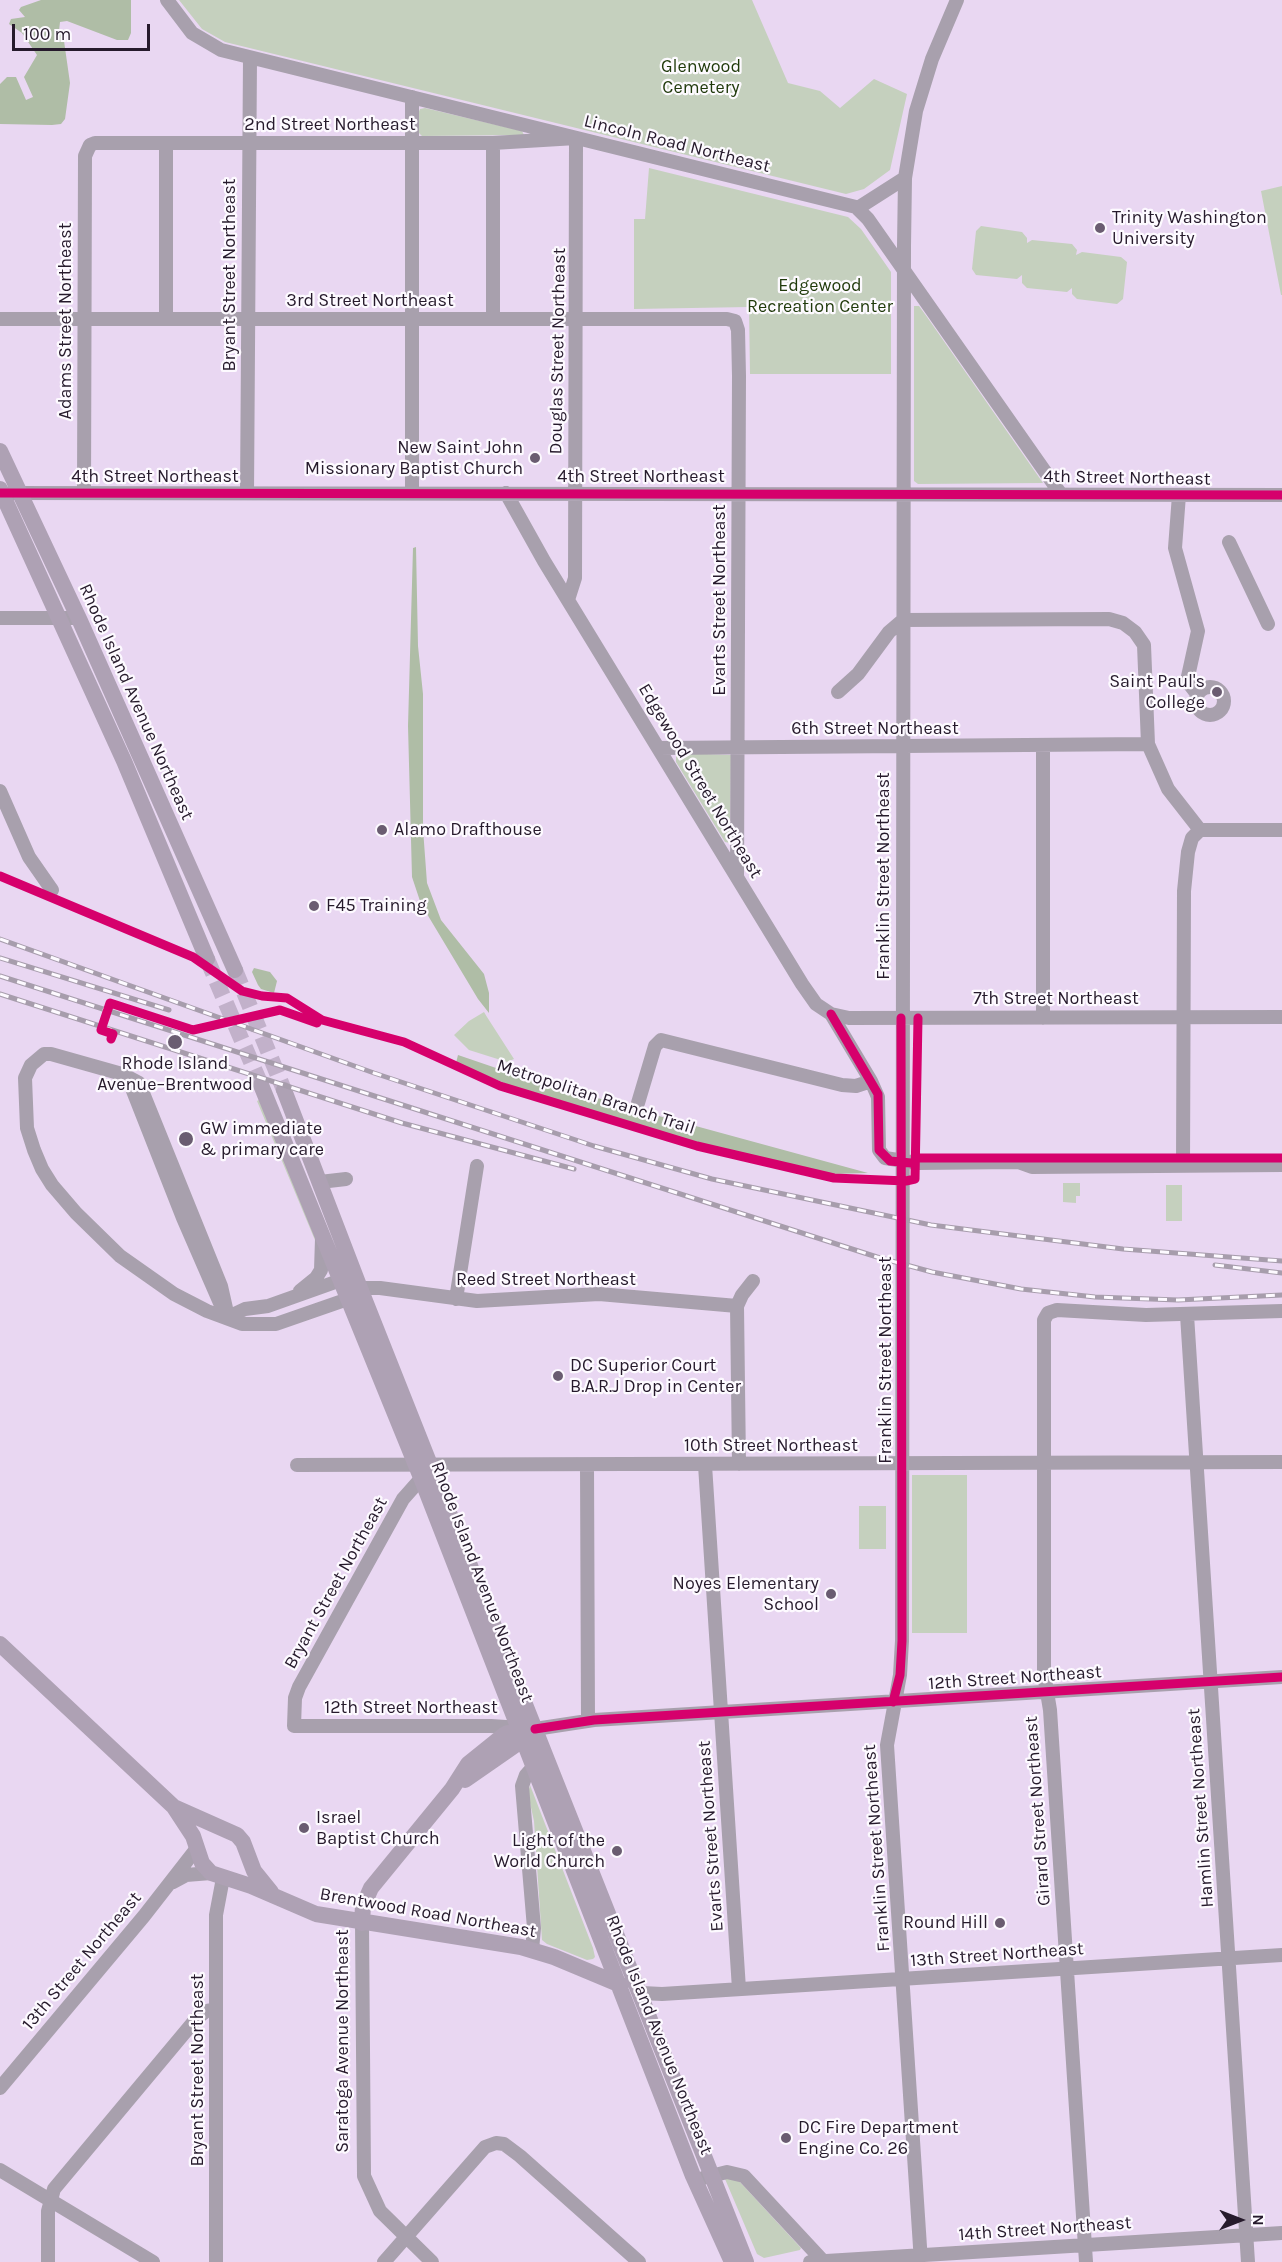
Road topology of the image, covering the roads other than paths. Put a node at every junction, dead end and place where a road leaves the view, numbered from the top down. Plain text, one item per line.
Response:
1 (167, 0) edge
2 (957, 0) edge
3 (250, 58) junction
4 (412, 97) junction
5 (576, 138) junction
6 (166, 143) junction
7 (411, 143) junction
8 (494, 143) junction
9 (248, 144) junction
10 (86, 149) joint
11 (905, 178) junction
12 (858, 208) junction
13 (904, 270) junction
14 (0, 319) edge
15 (84, 319) junction
16 (166, 319) junction
17 (248, 319) junction
18 (411, 319) junction
19 (494, 319) junction
20 (576, 319) junction
21 (737, 324) joint
22 (0, 451) edge
23 (5, 492) edge
24 (84, 493) junction
25 (247, 493) junction
26 (412, 493) junction
27 (506, 493) junction
28 (575, 493) junction
29 (739, 493) junction
30 (903, 493) junction
31 (1060, 493) junction
32 (1179, 495) junction
33 (1282, 495) edge
34 (1229, 542) dead end
35 (568, 600) junction
36 (0, 618) edge
37 (58, 618) junction
38 (78, 618) junction
39 (903, 620) junction
40 (1268, 624) dead end
41 (838, 692) dead end
42 (1197, 694) dead end
43 (1148, 744) junction
44 (739, 747) junction
45 (902, 747) junction
46 (1043, 747) junction
47 (658, 748) junction
48 (0, 791) edge
49 (1200, 830) junction
50 (1282, 830) edge
51 (737, 877) junction
52 (52, 890) dead end
53 (207, 959) tunnel mouth
54 (235, 970) tunnel mouth
55 (831, 1014) junction
56 (1282, 1017) edge
57 (901, 1018) junction
58 (1043, 1018) junction
59 (1184, 1018) junction
60 (871, 1081) junction
61 (261, 1085) tunnel mouth
62 (284, 1090) tunnel mouth
63 (638, 1103) dead end
64 (1282, 1165) edge
65 (1183, 1166) junction
66 (477, 1167) dead end
67 (346, 1179) dead end
68 (320, 1182) junction
69 (320, 1228) junction
70 (341, 1280) junction
71 (753, 1281) dead end
72 (354, 1294) junction
73 (287, 1299) junction
74 (456, 1299) junction
75 (737, 1306) junction
76 (1282, 1311) edge
77 (1187, 1315) junction
78 (228, 1317) junction
79 (1197, 1462) junction
80 (1282, 1462) edge
81 (1042, 1463) junction
82 (739, 1464) junction
83 (902, 1464) junction
84 (297, 1465) dead end
85 (587, 1465) junction
86 (705, 1465) junction
87 (423, 1470) junction
88 (0, 1644) edge
89 (1282, 1677) edge
90 (1211, 1682) junction
91 (1046, 1693) junction
92 (893, 1702) junction
93 (722, 1713) junction
94 (588, 1721) junction
95 (294, 1726) joint
96 (525, 1731) junction
97 (533, 1767) junction
98 (174, 1807) junction
99 (214, 1826) junction
100 (197, 1847) junction
101 (249, 1860) junction
102 (223, 1877) junction
103 (169, 1885) junction
104 (274, 1896) junction
105 (362, 1923) junction
106 (532, 1950) junction
107 (1282, 1955) edge
108 (1228, 1959) junction
109 (1067, 1968) junction
110 (904, 1979) junction
111 (617, 1984) junction
112 (739, 1989) junction
113 (642, 1993) junction
114 (216, 2008) junction
115 (0, 2088) edge
116 (685, 2105) junction
117 (668, 2112) junction
118 (0, 2170) edge
119 (712, 2174) junction
120 (696, 2181) junction
121 (50, 2200) junction
122 (1282, 2233) edge
123 (1246, 2235) junction
124 (406, 2238) junction
125 (1085, 2245) junction
126 (921, 2259) edge
127 (48, 2262) edge
128 (153, 2262) edge
129 (216, 2262) edge
130 (384, 2262) edge
131 (432, 2262) edge
132 (639, 2262) edge
133 (732, 2262) edge
134 (746, 2262) edge
135 (810, 2262) edge
136 (824, 2262) edge
137 (1086, 2262) edge
138 (1248, 2262) edge

1 - 3 street, Lincoln Road Northeast
2 - 11 street, Franklin Street Northeast
3 - 4 street, Lincoln Road Northeast
3 - 9 street, Bryant Street Northeast
4 - 5 street, Lincoln Road Northeast
4 - 7 street
5 - 8 street, 2nd Street Northeast
5 - 12 street, Lincoln Road Northeast
5 - 20 street, Douglas Street Northeast
6 - 9 street, 2nd Street Northeast
6 - 10 street, 2nd Street Northeast
6 - 16 street
7 - 8 street, 2nd Street Northeast
7 - 9 street, 2nd Street Northeast
7 - 18 street
8 - 19 street
9 - 17 street, Bryant Street Northeast
10 - 15 street, Adams Street Northeast
11 - 12 street
11 - 13 street, Franklin Street Northeast
12 - 13 street
13 - 30 street, Franklin Street Northeast
13 - 31 street
14 - 15 street, 3rd Street Northeast
15 - 16 street, 3rd Street Northeast
15 - 24 street, Adams Street Northeast
16 - 17 street, 3rd Street Northeast
17 - 18 street, 3rd Street Northeast
17 - 25 street, Bryant Street Northeast
18 - 19 street, 3rd Street Northeast
18 - 26 street
19 - 20 street, 3rd Street Northeast
20 - 21 street, 3rd Street Northeast
20 - 28 street, Douglas Street Northeast
21 - 29 street, Evarts Street Northeast
22 - 23 main road, Rhode Island Avenue Northeast
23 - 24 street, 4th Street Northeast
23 - 37 main road, Rhode Island Avenue Northeast
23 - 38 main road, Rhode Island Avenue Northeast
24 - 25 street, 4th Street Northeast
25 - 26 street, 4th Street Northeast
26 - 27 street, 4th Street Northeast
27 - 28 street, 4th Street Northeast
27 - 35 street, Edgewood Street Northeast
28 - 29 street, 4th Street Northeast
28 - 35 street, Douglas Street Northeast
29 - 30 street, 4th Street Northeast
29 - 44 street, Evarts Street Northeast
30 - 31 street, 4th Street Northeast
30 - 39 street, Franklin Street Northeast
31 - 32 street, 4th Street Northeast
32 - 33 street, 4th Street Northeast
32 - 42 street
34 - 40 street
35 - 47 street, Edgewood Street Northeast
36 - 37 street
37 - 38 street
37 - 53 main road, Rhode Island Avenue Northeast
38 - 54 main road, Rhode Island Avenue Northeast
39 - 41 street
39 - 43 street
39 - 45 street, Franklin Street Northeast
43 - 46 street, 6th Street Northeast
43 - 49 street
44 - 45 street, 6th Street Northeast
44 - 47 street, 6th Street Northeast
44 - 51 street, Evarts Street Northeast
45 - 46 street, 6th Street Northeast
45 - 57 street, Franklin Street Northeast
46 - 58 street
47 - 51 street, Edgewood Street Northeast
48 - 52 street
49 - 50 street
49 - 59 street
51 - 55 street, Edgewood Street Northeast
55 - 57 street, 7th Street Northeast
55 - 60 street, Edgewood Street Northeast
56 - 59 street, 7th Street Northeast
57 - 58 street, 7th Street Northeast
57 - 83 street, Franklin Street Northeast
58 - 59 street, 7th Street Northeast
59 - 65 street
60 - 63 street
60 - 65 street, Edgewood Street Northeast
61 - 69 main road, Rhode Island Avenue Northeast
62 - 68 main road, Rhode Island Avenue Northeast
64 - 65 street
66 - 74 street
67 - 68 street
68 - 72 main road, Rhode Island Avenue Northeast
69 - 70 main road, Rhode Island Avenue Northeast
69 - 73 street
70 - 72 main road, Rhode Island Avenue Northeast
70 - 73 street
71 - 75 street
72 - 74 street, Reed Street Northeast
72 - 78 street
72 - 87 main road, Rhode Island Avenue Northeast
73 - 78 street
74 - 75 street, Reed Street Northeast
75 - 82 street
76 - 77 street
77 - 79 street, Hamlin Street Northeast
77 - 81 street, Girard Street Northeast
78 - 78 street
79 - 80 street, 10th Street Northeast
79 - 81 street, 10th Street Northeast
79 - 90 street, Hamlin Street Northeast
81 - 83 street, 10th Street Northeast
81 - 91 street, Girard Street Northeast
82 - 83 street, 10th Street Northeast
82 - 86 street, 10th Street Northeast
83 - 92 street, Franklin Street Northeast
84 - 87 street, 10th Street Northeast
85 - 86 street, 10th Street Northeast
85 - 87 street, 10th Street Northeast
85 - 94 street
86 - 93 street, Evarts Street Northeast
87 - 95 street, Bryant Street Northeast
87 - 96 main road, Rhode Island Avenue Northeast
88 - 98 main road
89 - 90 street, 12th Street Northeast
90 - 91 street, 12th Street Northeast
90 - 108 street, Hamlin Street Northeast
91 - 92 street, 12th Street Northeast
91 - 109 street, Girard Street Northeast
92 - 93 street, 12th Street Northeast
92 - 110 street, Franklin Street Northeast
93 - 94 street, 12th Street Northeast
93 - 112 street, Evarts Street Northeast
94 - 96 street, 12th Street Northeast
95 - 96 street, 12th Street Northeast
96 - 97 main road, Rhode Island Avenue Northeast
96 - 105 main road, Saratoga Avenue Northeast
96 - 113 main road, Rhode Island Avenue Northeast
97 - 106 street
97 - 111 main road, Rhode Island Avenue Northeast
98 - 99 main road
98 - 100 main road
99 - 100 main road
99 - 101 main road
100 - 102 main road
100 - 103 street, 13th Street Northeast
101 - 102 main road
101 - 104 main road, Brentwood Road Northeast
102 - 103 street, 13th Street Northeast
102 - 104 main road, Brentwood Road Northeast
102 - 114 street, Bryant Street Northeast
103 - 115 street, 13th Street Northeast
104 - 105 main road, Brentwood Road Northeast
105 - 106 main road, Brentwood Road Northeast
105 - 124 street, Saratoga Avenue Northeast
106 - 111 main road, Brentwood Road Northeast
107 - 108 street, 13th Street Northeast
108 - 109 street, 13th Street Northeast
108 - 123 street, Hamlin Street Northeast
109 - 110 street, 13th Street Northeast
109 - 125 street, Girard Street Northeast
110 - 112 street, 13th Street Northeast
110 - 126 street, Franklin Street Northeast
111 - 113 main road, Brentwood Road Northeast
111 - 117 main road, Rhode Island Avenue Northeast
112 - 113 street, 13th Street Northeast
113 - 116 main road, Rhode Island Avenue Northeast
114 - 121 street
114 - 129 street, Bryant Street Northeast
116 - 117 main road
116 - 119 main road, Rhode Island Avenue Northeast
117 - 120 main road, Rhode Island Avenue Northeast
118 - 121 street
119 - 120 street
119 - 134 main road, Rhode Island Avenue Northeast
119 - 136 street
120 - 133 main road, Rhode Island Avenue Northeast
121 - 127 street
121 - 128 street
122 - 123 street, 14th Street Northeast
123 - 125 street, 14th Street Northeast
123 - 138 street, Hamlin Street Northeast
124 - 130 street
124 - 131 street, Saratoga Avenue Northeast
124 - 132 street
125 - 126 street, 14th Street Northeast
125 - 137 street, Girard Street Northeast
126 - 136 street, 14th Street Northeast
135 - 136 street, 14th Street Northeast

